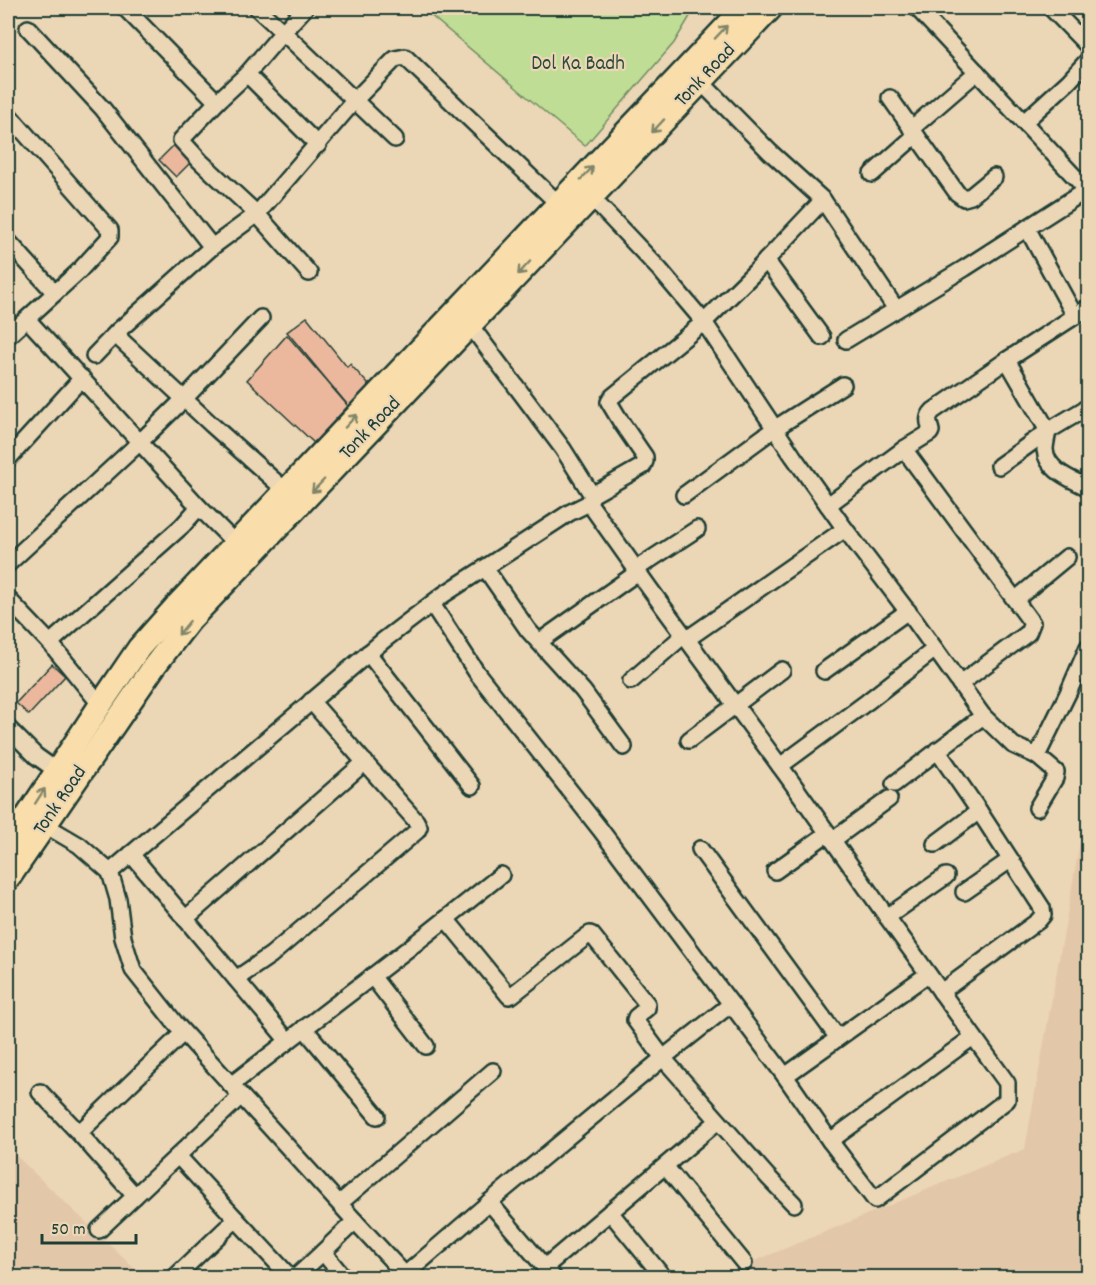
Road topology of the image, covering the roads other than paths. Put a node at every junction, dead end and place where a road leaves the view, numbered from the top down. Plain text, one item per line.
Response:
1 (125, 8) edge
2 (257, 8) edge
3 (305, 8) edge
4 (744, 8) edge
5 (771, 8) edge
6 (917, 8) edge
7 (1051, 8) edge
8 (28, 28) dead end
9 (283, 32) junction
10 (1089, 46) edge
11 (1089, 60) edge
12 (977, 72) junction
13 (247, 74) junction
14 (701, 82) junction
15 (890, 98) dead end
16 (354, 101) junction
17 (217, 102) junction
18 (8, 114) edge
19 (1024, 122) junction
20 (914, 132) junction
21 (395, 139) dead end
22 (318, 145) junction
23 (872, 174) dead end
24 (994, 177) dead end
25 (1088, 189) edge
26 (591, 197) junction
27 (823, 200) junction
28 (565, 210) junction
29 (257, 214) junction
30 (1027, 228) junction
31 (8, 241) edge
32 (212, 247) junction
33 (766, 260) junction
34 (309, 273) dead end
35 (55, 293) junction
36 (896, 309) junction
37 (1082, 312) edge
38 (261, 318) dead end
39 (27, 319) junction
40 (704, 322) junction
41 (470, 325) junction
42 (118, 331) junction
43 (8, 336) edge
44 (822, 337) dead end
45 (846, 340) dead end
46 (94, 356) dead end
47 (1007, 360) junction
48 (82, 378) junction
49 (843, 385) dead end
50 (184, 399) junction
51 (1089, 407) edge
52 (774, 429) junction
53 (1048, 430) junction
54 (141, 442) junction
55 (904, 449) junction
56 (8, 459) edge
57 (999, 466) dead end
58 (1089, 488) edge
59 (286, 491) junction
60 (684, 495) dead end
61 (590, 499) junction
62 (828, 505) junction
63 (199, 507) junction
64 (697, 529) dead end
65 (845, 530) junction
66 (236, 544) junction
67 (1067, 557) dead end
68 (8, 564) edge
69 (485, 568) junction
70 (637, 570) junction
71 (8, 599) edge
72 (1015, 600) junction
73 (432, 603) junction
74 (908, 611) junction
75 (686, 637) junction
76 (539, 642) junction
77 (50, 643) junction
78 (1089, 647) edge
79 (935, 649) junction
80 (368, 653) junction
81 (782, 670) dead end
82 (824, 671) dead end
83 (631, 681) dead end
84 (960, 684) junction
85 (311, 701) junction
86 (100, 704) junction
87 (736, 705) junction
88 (982, 716) junction
89 (8, 728) edge
90 (689, 740) dead end
91 (624, 747) dead end
92 (937, 750) junction
93 (1037, 756) junction
94 (365, 762) junction
95 (780, 766) junction
96 (57, 771) junction
97 (894, 784) dead end
98 (472, 786) dead end
99 (889, 799) dead end
100 (1037, 808) dead end
101 (979, 811) junction
102 (45, 825) junction
103 (830, 837) junction
104 (934, 844) dead end
105 (8, 845) edge
106 (700, 849) dead end
107 (131, 854) junction
108 (1010, 860) junction
109 (775, 871) dead end
110 (110, 872) junction
111 (501, 875) dead end
112 (946, 876) dead end
113 (8, 879) edge
114 (964, 892) dead end
115 (887, 917) junction
116 (185, 919) junction
117 (446, 919) junction
118 (928, 974) junction
119 (372, 976) junction
120 (236, 979) junction
121 (941, 992) junction
122 (731, 1004) junction
123 (304, 1028) junction
124 (183, 1033) junction
125 (973, 1037) junction
126 (838, 1038) junction
127 (288, 1041) junction
128 (426, 1046) dead end
129 (663, 1058) junction
130 (494, 1071) dead end
131 (785, 1077) junction
132 (236, 1091) junction
133 (40, 1092) dead end
134 (377, 1116) dead end
135 (718, 1121) junction
136 (79, 1132) junction
137 (830, 1141) junction
138 (178, 1156) junction
139 (665, 1166) junction
140 (135, 1196) junction
141 (489, 1202) junction
142 (340, 1203) junction
143 (794, 1204) dead end
144 (610, 1212) junction
145 (236, 1219) junction
146 (355, 1221) junction
147 (99, 1230) dead end
148 (322, 1252) junction
149 (744, 1263) dead end
150 (550, 1272) edge
151 (407, 1276) edge
152 (174, 1278) edge
153 (293, 1278) edge
154 (344, 1278) edge
155 (664, 1278) edge

1 - 17 street
2 - 9 street
3 - 9 street
28 -> 4 main road, Tonk Road
5 - 14 main road, Tonk Road
6 - 12 street
7 - 10 street
8 - 32 street
9 - 13 street
9 - 16 street
11 - 19 street
12 - 19 street
12 - 20 street
13 - 17 street
13 - 22 street
14 -> 26 main road, Tonk Road
14 - 27 street
15 - 20 street
16 - 21 street
16 - 22 street
16 - 28 street
17 - 29 street
18 - 35 street
19 - 25 street
20 - 23 street
20 - 24 street
22 - 29 street
25 - 30 street
26 - 28 main road, Tonk Road
26 - 40 street
27 - 33 street
27 - 36 street
28 -> 41 main road, Tonk Road
59 -> 28 main road, Tonk Road
29 - 32 street
29 - 34 street
30 - 36 street
30 - 37 street
31 - 35 street
32 - 42 street
33 - 40 street
33 - 44 street
35 - 39 street
36 - 45 street
37 - 47 street
38 - 50 street
39 - 43 street
39 - 48 street
40 - 52 street
40 - 61 street
41 - 61 street
41 -> 102 main road, Tonk Road
42 - 46 street
42 - 50 street
47 - 53 street
47 - 55 street
48 - 54 street
48 - 56 street
49 - 52 street
50 - 54 street
50 - 59 street
51 - 53 street
52 - 60 street
52 - 62 street
53 - 57 street
53 - 58 street
54 - 63 street
54 - 68 street
55 - 62 street
55 - 72 street
59 - 66 main road, Tonk Road
61 - 69 street
61 - 70 street
62 - 65 street
63 - 66 street
63 - 77 street
64 - 70 street
65 - 74 street
65 - 75 street
66 - 86 main road, Tonk Road
67 - 72 street
69 - 73 street
69 - 76 street
70 - 75 street
70 - 76 street
71 - 77 street
72 - 84 street
73 - 80 street
73 - 122 street
74 - 79 street
74 - 82 street
75 - 83 street
75 - 87 street
76 - 91 street
77 - 86 street
78 - 93 street
79 - 84 street
79 - 95 street
80 - 85 street
80 - 98 street
81 - 87 street
84 - 88 street
85 - 94 street
85 - 107 street
86 - 96 main road, Tonk Road
87 - 90 street
87 - 95 street
88 - 92 street
88 - 93 street
89 - 96 street
92 - 97 street
92 - 101 street
93 - 100 street
94 - 116 street
94 - 120 street
95 - 103 street
105 -> 96 main road, Tonk Road
99 - 103 street
101 - 104 street
101 - 108 street
102 - 110 street
102 - 113 main road, Tonk Road
103 - 109 street
103 - 115 street
106 - 126 street
107 - 110 street
107 - 116 street
108 - 114 street
108 - 121 street
110 - 124 street
111 - 117 street
112 - 115 street
115 - 118 street
116 - 120 street
117 - 119 street
117 - 129 street
118 - 121 street
118 - 126 street
119 - 123 street
119 - 128 street
120 - 127 street
121 - 125 street
122 - 129 street
122 - 131 street
123 - 127 street
123 - 134 street
124 - 132 street
124 - 136 street
125 - 137 street
125 - 137 street
126 - 131 street
127 - 132 street
129 - 135 street
129 - 141 street
130 - 142 street
131 - 137 street
132 - 138 street
132 - 142 street
133 - 136 street
135 - 139 street
135 - 143 street
136 - 140 street
138 - 140 street
138 - 145 street
139 - 144 street
139 - 149 street
140 - 147 street
141 - 150 street
141 - 151 street
142 - 146 street
144 - 150 street
144 - 155 street
145 - 152 street
145 - 153 street
146 - 148 street
146 - 151 street
148 - 153 street
148 - 154 street

